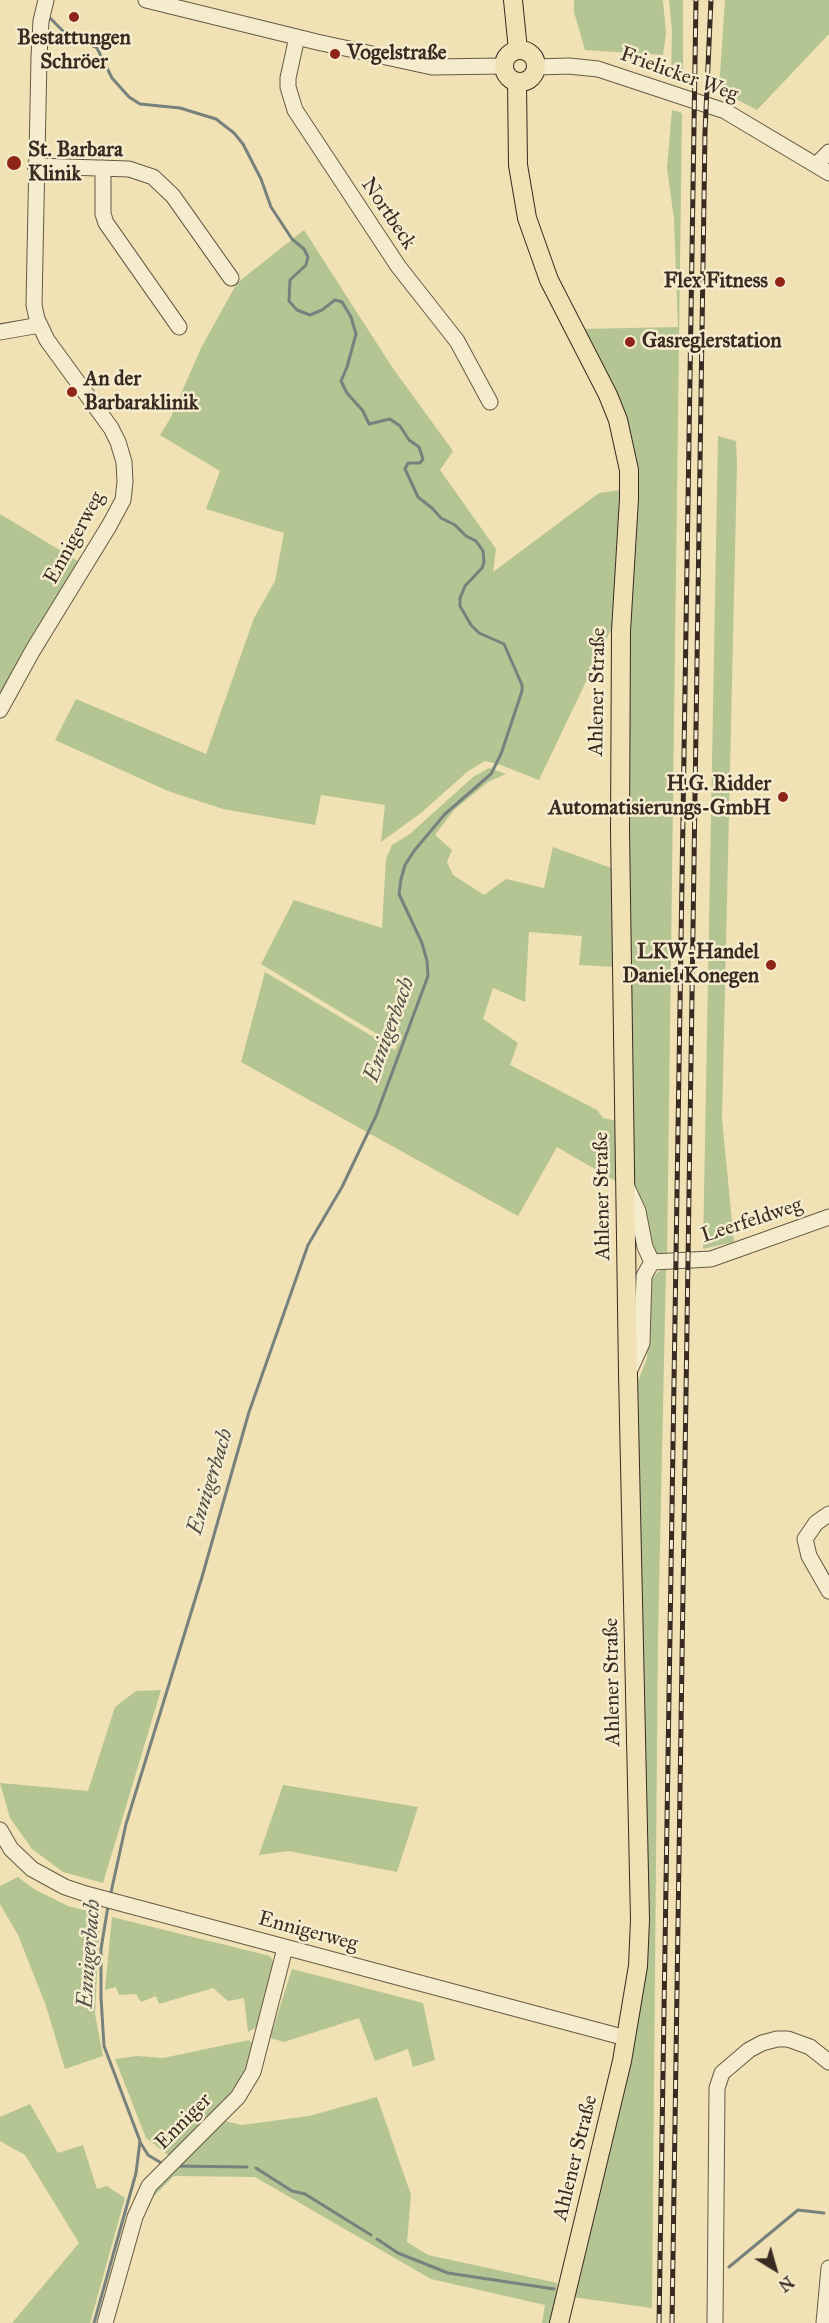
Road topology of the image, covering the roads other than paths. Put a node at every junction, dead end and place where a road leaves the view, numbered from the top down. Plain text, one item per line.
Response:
1 (146, 0) edge
2 (513, 0) edge
3 (45, 1) edge
4 (297, 37) junction
5 (518, 50) junction
6 (503, 66) junction
7 (537, 66) junction
8 (517, 82) junction
9 (829, 152) edge
10 (35, 166) junction
11 (103, 168) junction
12 (823, 169) edge
13 (231, 278) dead end
14 (40, 325) junction
15 (179, 327) dead end
16 (0, 332) edge
17 (490, 402) dead end
18 (0, 710) edge
19 (625, 1183) junction
20 (829, 1217) edge
21 (652, 1262) junction
22 (628, 1374) junction
23 (829, 1514) edge
24 (829, 1591) edge
25 (0, 1830) edge
26 (6, 1853) edge
27 (285, 1948) junction
28 (626, 2038) junction
29 (829, 2062) edge
30 (829, 2268) edge
31 (105, 2323) edge
32 (559, 2323) edge
33 (715, 2323) edge
34 (824, 2323) edge

1 - 4 street
2 - 5 main road
3 - 10 street, Ennigerweg
4 - 6 street
4 - 17 street, Nortbeck
5 - 6 main road
5 - 7 main road
6 - 8 main road
7 - 8 main road
7 - 12 street, Frielicker Weg
8 - 19 main road, Ahlener Straße
9 - 12 street
10 - 11 street
10 - 14 street, Ennigerweg
11 - 13 street
11 - 15 street
14 - 16 street
14 - 18 street, Ennigerweg
19 - 21 street
19 - 22 main road, Ahlener Straße
20 - 21 street, Leerfeldweg
21 - 22 street
22 - 28 main road, Ahlener Straße
23 - 24 street
25 - 26 street, Ennigerweg
26 - 27 street, Ennigerweg
27 - 28 street, Ennigerweg
27 - 31 street, Enniger
28 - 32 main road, Ahlener Straße
29 - 33 street
30 - 34 street

